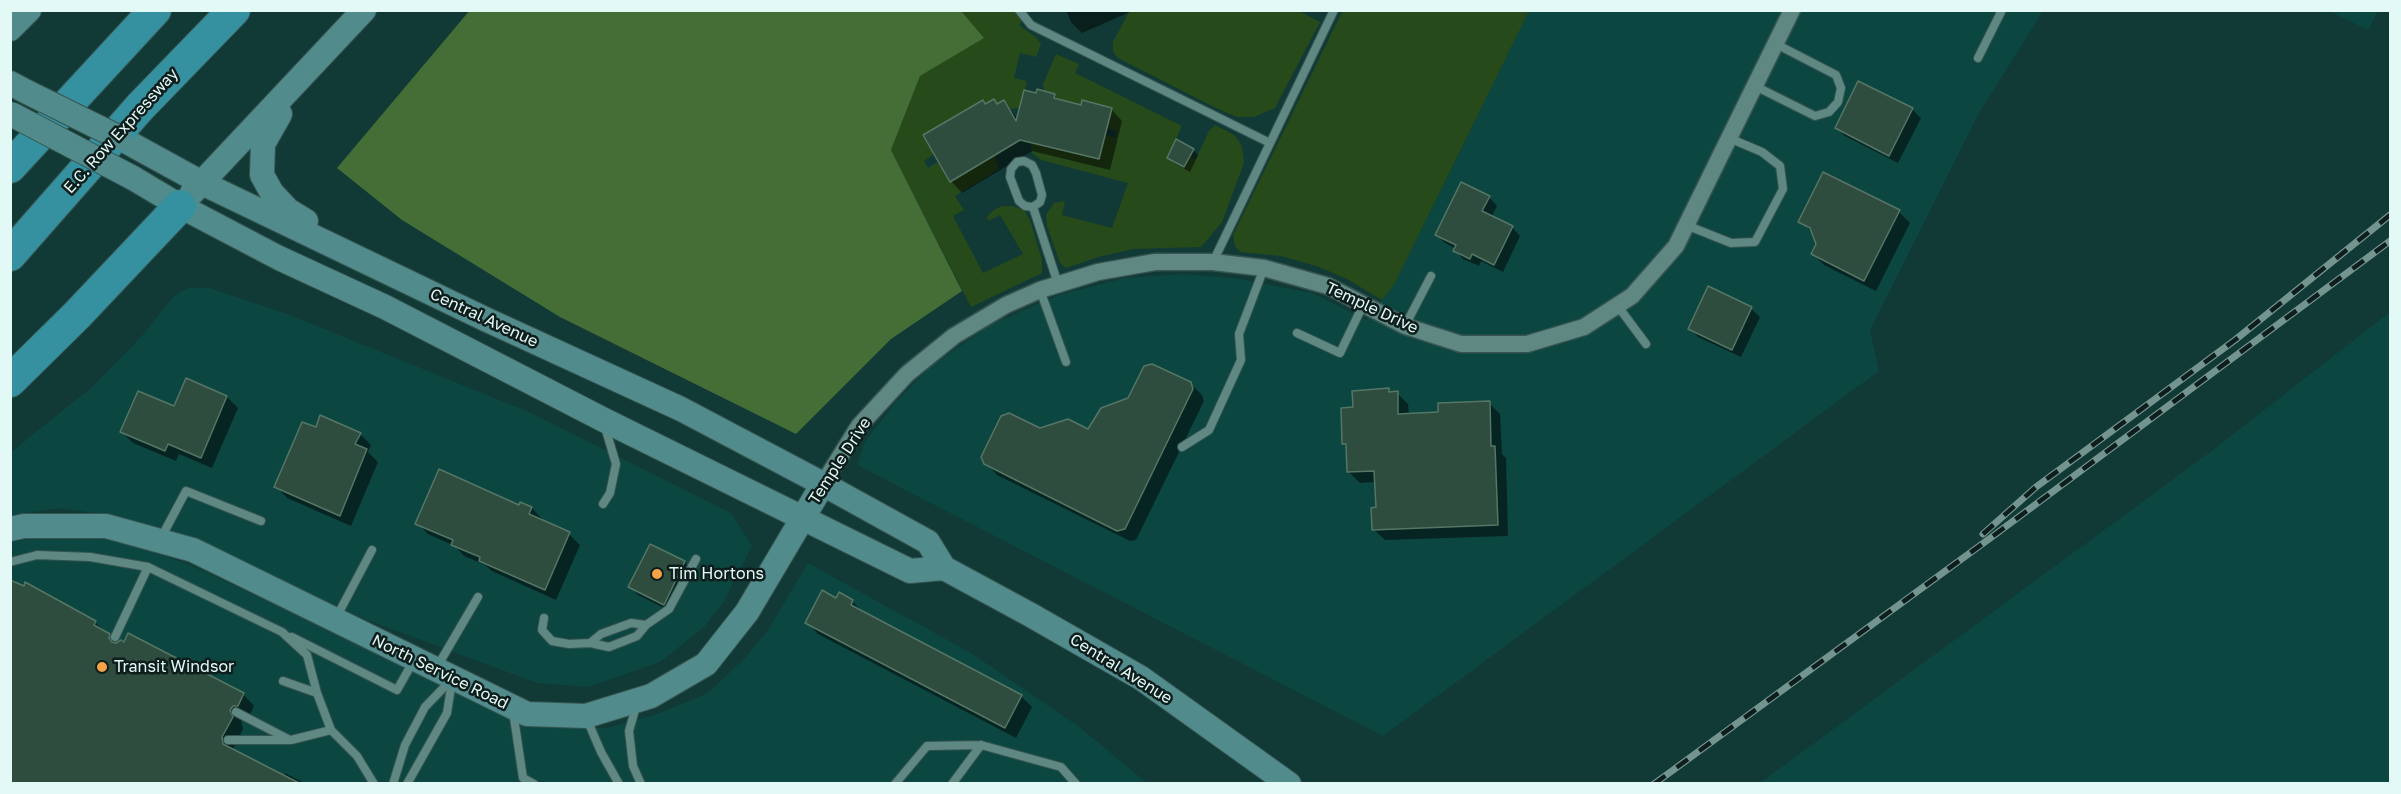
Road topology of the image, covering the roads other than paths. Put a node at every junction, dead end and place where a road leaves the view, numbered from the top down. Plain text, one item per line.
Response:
1 (29, 10) edge
2 (155, 10) edge
3 (234, 10) edge
4 (364, 10) edge
5 (1019, 10) edge
6 (1334, 10) edge
7 (1792, 10) edge
8 (2002, 10) edge
9 (10, 29) edge
10 (1776, 44) junction
11 (1978, 58) dead end
12 (311, 67) junction
13 (1755, 86) junction
14 (19, 87) edge
15 (11, 113) edge
16 (1729, 138) junction
17 (1270, 144) junction
18 (10, 166) edge
19 (202, 183) junction
20 (180, 206) junction
21 (1033, 207) junction
22 (1686, 225) junction
23 (335, 248) junction
24 (10, 255) edge
25 (1213, 262) junction
26 (1264, 268) junction
27 (1431, 276) dead end
28 (1058, 284) junction
29 (1040, 290) junction
30 (1363, 305) junction
31 (1617, 305) junction
32 (1405, 326) junction
33 (1297, 333) dead end
34 (1646, 344) dead end
35 (1066, 362) dead end
36 (10, 381) edge
37 (602, 418) junction
38 (1182, 447) dead end
39 (823, 484) junction
40 (603, 504) dead end
41 (804, 519) junction
42 (261, 521) dead end
43 (10, 529) edge
44 (159, 541) junction
45 (372, 550) dead end
46 (696, 559) dead end
47 (10, 562) edge
48 (148, 567) junction
49 (944, 568) junction
50 (478, 597) dead end
51 (544, 618) dead end
52 (335, 621) junction
53 (646, 625) junction
54 (282, 632) junction
55 (115, 637) dead end
56 (590, 644) junction
57 (434, 670) junction
58 (283, 681) dead end
59 (317, 693) junction
60 (638, 700) junction
61 (513, 708) junction
62 (236, 711) dead end
63 (586, 716) junction
64 (331, 730) junction
65 (228, 740) dead end
66 (291, 740) junction
67 (981, 745) junction
68 (374, 783) edge
69 (393, 783) edge
70 (407, 783) edge
71 (534, 783) edge
72 (619, 783) edge
73 (641, 783) edge
74 (895, 783) edge
75 (952, 783) edge
76 (1076, 783) edge
77 (1289, 783) edge

1 - 9 street
2 - 18 highway
3 - 24 highway, E.C. Row Expressway
4 - 12 street
5 - 17 lane
6 - 17 lane
7 - 10 street, Temple Drive
8 - 11 lane
10 - 13 street, Temple Drive
10 - 13 lane
12 - 19 street
12 - 23 street
13 - 16 street, Temple Drive
14 - 19 street, Central Avenue, bridge
15 - 20 street, Central Avenue, bridge
16 - 22 street, Temple Drive
16 - 22 lane
17 - 25 lane
19 - 20 street
19 - 23 street, Central Avenue
20 - 36 highway
20 - 37 street, Central Avenue
21 - 21 lane
21 - 28 lane
22 - 31 street, Temple Drive
23 - 39 street, Central Avenue
25 - 26 street, Temple Drive
25 - 28 street, Temple Drive
26 - 30 street, Temple Drive
26 - 38 lane
27 - 32 lane
28 - 29 street, Temple Drive
29 - 35 lane
29 - 39 street, Temple Drive
30 - 32 street, Temple Drive
30 - 33 lane
31 - 32 street, Temple Drive
31 - 34 lane
37 - 40 lane
37 - 41 street, Central Avenue
39 - 41 street, Temple Drive
39 - 49 street, Central Avenue
41 - 49 street, Central Avenue
41 - 60 street, North Service Road
42 - 44 lane
43 - 44 street, North Service Road
44 - 52 street, North Service Road
45 - 52 lane
46 - 53 lane
47 - 48 lane
48 - 54 lane
48 - 55 lane
49 - 77 street, Central Avenue
50 - 57 lane
51 - 56 lane
52 - 57 street, North Service Road
53 - 56 lane
53 - 56 lane
54 - 57 lane
54 - 59 lane
57 - 61 street, North Service Road
57 - 69 lane
57 - 70 lane
58 - 59 lane
59 - 64 lane
60 - 63 street, North Service Road
60 - 73 lane
61 - 63 street, North Service Road
61 - 71 lane
62 - 66 lane
63 - 72 lane
64 - 66 lane
64 - 68 lane
65 - 66 lane
67 - 74 lane
67 - 75 lane
67 - 76 lane

